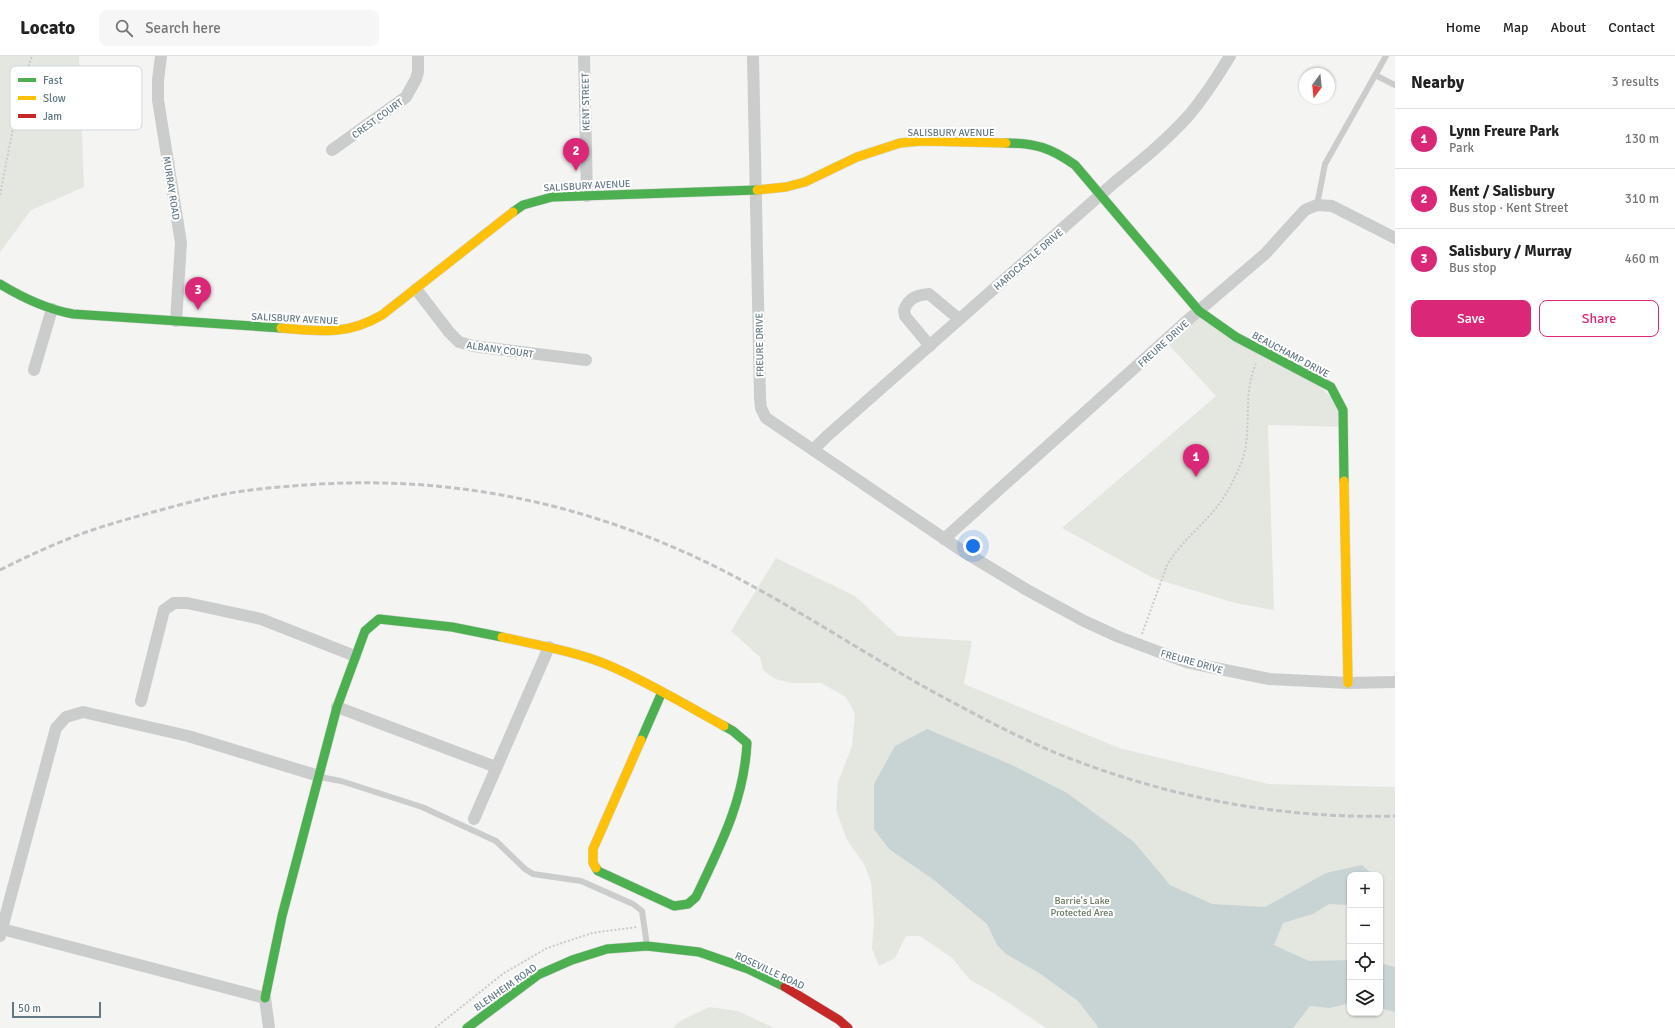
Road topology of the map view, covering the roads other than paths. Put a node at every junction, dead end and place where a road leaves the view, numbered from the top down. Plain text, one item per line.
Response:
1 (162, 56) edge
2 (418, 56) edge
3 (584, 56) edge
4 (753, 56) edge
5 (1230, 56) edge
6 (1386, 56) edge
7 (1375, 75) junction
8 (1395, 85) edge
9 (332, 150) dead end
10 (756, 190) junction
11 (1101, 195) junction
12 (587, 196) junction
13 (1317, 205) junction
14 (1395, 238) edge
15 (0, 284) edge
16 (416, 289) junction
17 (52, 309) junction
18 (1200, 311) junction
19 (959, 319) junction
20 (176, 321) junction
21 (930, 346) junction
22 (586, 360) dead end
23 (34, 370) dead end
24 (814, 450) junction
25 (944, 539) junction
26 (548, 647) junction
27 (355, 656) junction
28 (1348, 682) junction
29 (1395, 682) edge
30 (662, 692) junction
31 (141, 700) dead end
32 (337, 707) junction
33 (496, 767) junction
34 (318, 776) junction
35 (474, 819) dead end
36 (1, 932) edge
37 (647, 946) junction
38 (699, 952) joint
39 (265, 998) junction
40 (269, 1028) edge
41 (467, 1028) edge
42 (848, 1028) edge

1 - 20 street, MURRAY ROAD
2 - 9 street, CREST COURT
3 - 12 street, KENT STREET
4 - 10 street, FREURE DRIVE
5 - 11 street, HARDCASTLE DRIVE
6 - 7 lane
7 - 8 lane
7 - 13 lane
10 - 11 street, SALISBURY AVENUE
10 - 12 street, SALISBURY AVENUE
10 - 24 street, FREURE DRIVE
11 - 18 street, BEAUCHAMP DRIVE
11 - 19 street, HARDCASTLE DRIVE
12 - 16 street, SALISBURY AVENUE
13 - 14 street
13 - 18 street, FREURE DRIVE
15 - 17 street, SALISBURY AVENUE
16 - 20 street, SALISBURY AVENUE
16 - 22 street, ALBANY COURT
17 - 20 street, SALISBURY AVENUE
17 - 23 street
18 - 25 street, FREURE DRIVE
18 - 28 street, BEAUCHAMP DRIVE
19 - 21 street, HARDCASTLE DRIVE
19 - 21 street
21 - 24 street, HARDCASTLE DRIVE
24 - 25 street, FREURE DRIVE
25 - 28 street, FREURE DRIVE
26 - 27 street
26 - 30 street
26 - 33 street
27 - 31 street
27 - 32 street
28 - 29 street, FREURE DRIVE
30 - 30 street
32 - 33 street
32 - 34 street
33 - 35 street
34 - 36 street
34 - 37 lane
34 - 39 street
36 - 39 street
37 - 38 street, BLENHEIM ROAD
37 - 41 street, BLENHEIM ROAD
38 - 42 street, ROSEVILLE ROAD
39 - 40 street

